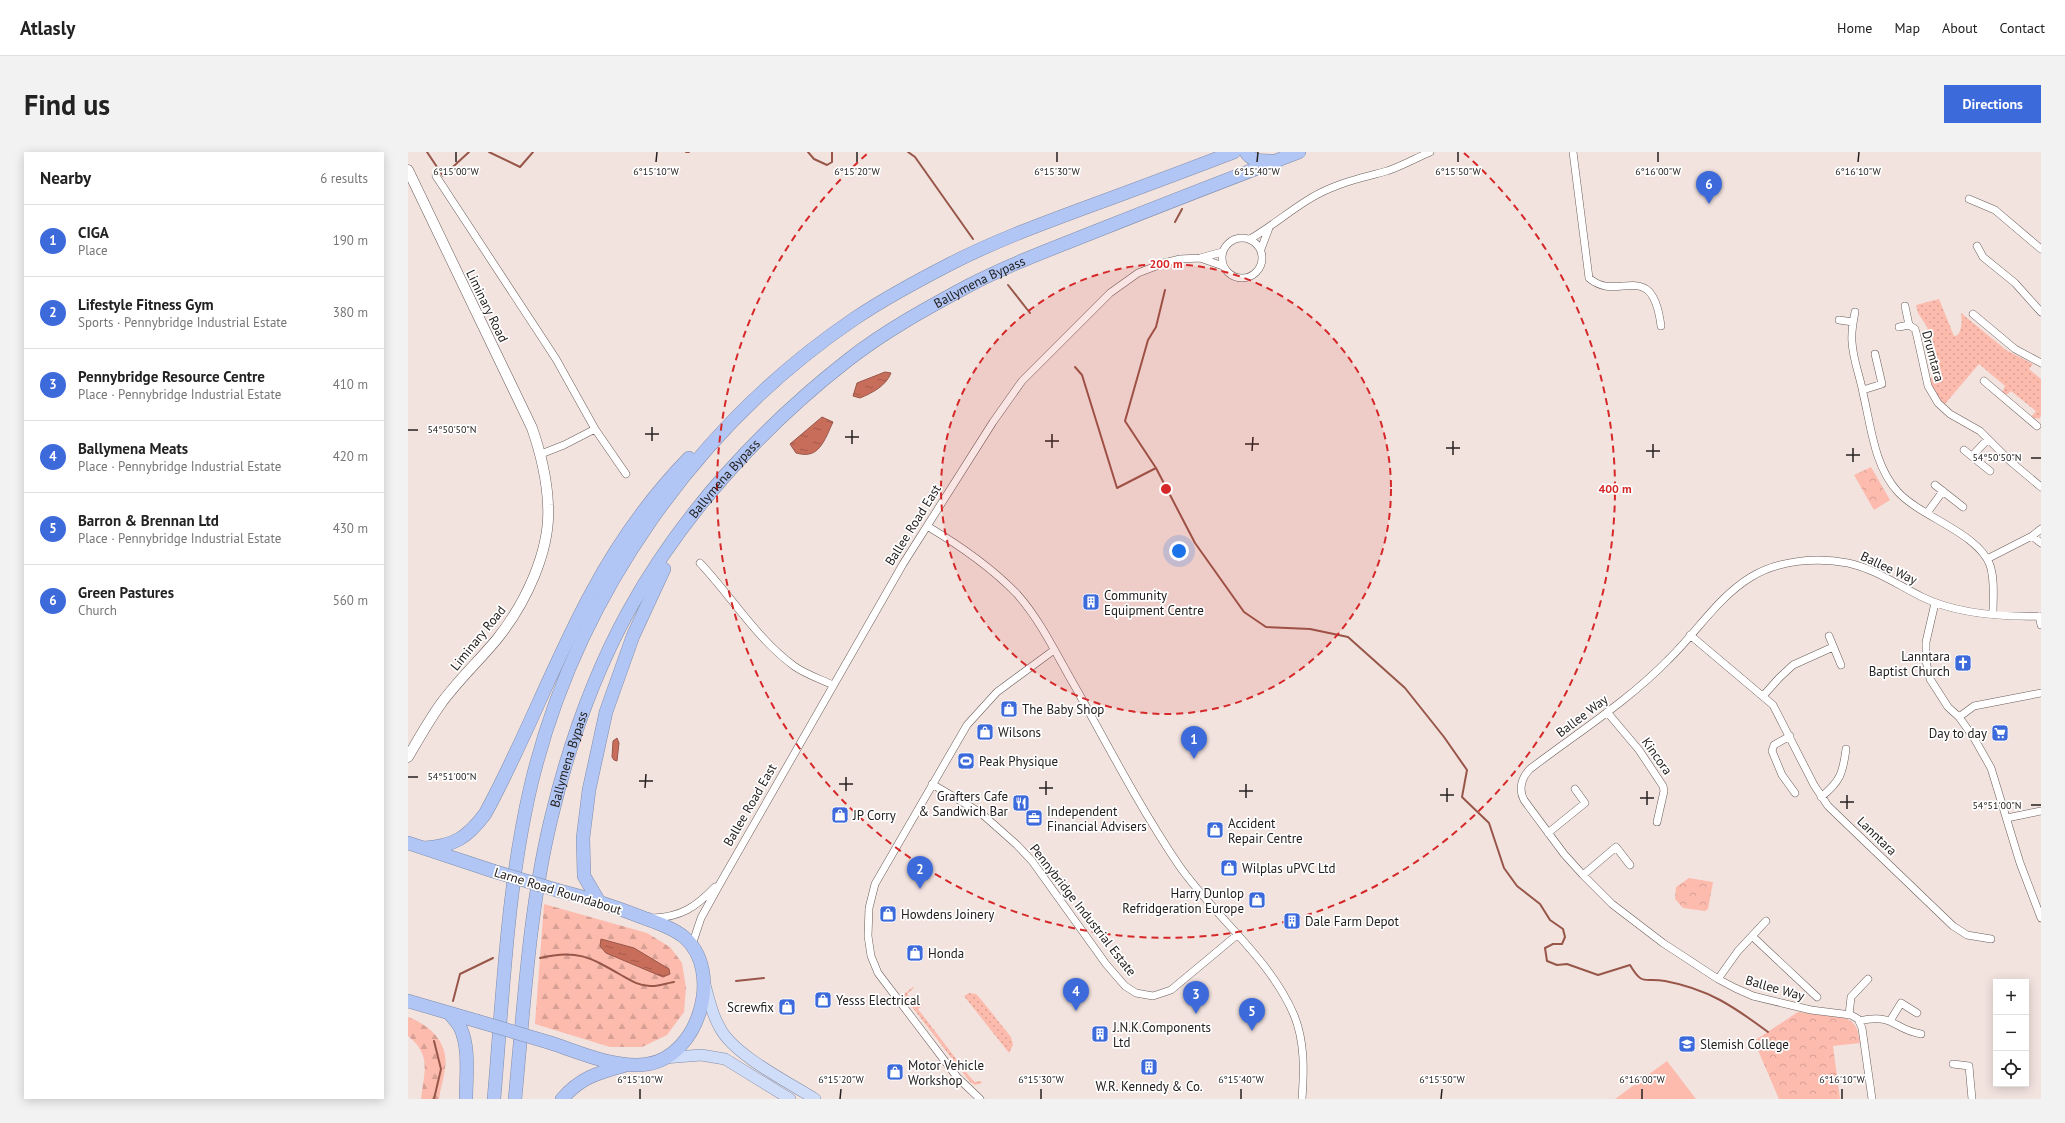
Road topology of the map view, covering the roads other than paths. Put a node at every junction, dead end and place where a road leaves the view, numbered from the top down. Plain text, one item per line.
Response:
1 (1215, 152) edge
2 (1234, 152) edge
3 (1246, 152) edge
4 (1298, 152) edge
5 (1430, 152) edge
6 (1572, 152) edge
7 (1274, 161) junction
8 (408, 170) edge
9 (1188, 170) junction
10 (436, 176) dead end
11 (1969, 198) dead end
12 (1270, 228) junction
13 (1250, 239) junction
14 (1977, 246) dead end
15 (1261, 249) junction
16 (2041, 249) edge
17 (1222, 252) junction
18 (1200, 258) junction
19 (1223, 266) junction
20 (1905, 306) dead end
21 (1855, 312) dead end
22 (2041, 312) edge
23 (1973, 314) dead end
24 (1839, 320) dead end
25 (1853, 322) junction
26 (1910, 325) junction
27 (1660, 326) dead end
28 (1899, 327) dead end
29 (1875, 354) dead end
30 (2041, 363) edge
31 (794, 364) junction
32 (1984, 381) dead end
33 (1863, 390) junction
34 (2040, 425) edge
35 (595, 429) junction
36 (768, 430) junction
37 (1988, 439) junction
38 (1964, 450) dead end
39 (541, 454) junction
40 (1972, 456) junction
41 (1990, 471) dead end
42 (626, 474) dead end
43 (1935, 485) dead end
44 (2041, 487) edge
45 (1943, 491) junction
46 (1963, 507) dead end
47 (1927, 513) junction
48 (927, 526) junction
49 (2041, 529) edge
50 (2032, 536) junction
51 (2041, 543) edge
52 (1987, 559) junction
53 (700, 563) dead end
54 (1935, 603) junction
55 (1993, 614) junction
56 (2040, 616) edge
57 (2041, 625) edge
58 (1690, 635) junction
59 (1829, 636) dead end
60 (1833, 647) junction
61 (1054, 650) junction
62 (1841, 665) dead end
63 (832, 685) junction
64 (2041, 693) edge
65 (1763, 696) junction
66 (1608, 712) junction
67 (1959, 717) junction
68 (1790, 736) junction
69 (1846, 749) dead end
70 (408, 757) edge
71 (932, 784) junction
72 (1575, 789) dead end
73 (1795, 793) dead end
74 (1821, 797) junction
75 (2041, 811) edge
76 (2007, 818) junction
77 (1657, 822) dead end
78 (1548, 833) junction
79 (408, 843) edge
80 (424, 848) junction
81 (1630, 865) dead end
82 (1583, 875) junction
83 (722, 880) junction
84 (598, 900) junction
85 (645, 918) junction
86 (2041, 918) edge
87 (1766, 921) dead end
88 (1237, 935) junction
89 (1969, 935) junction
90 (1752, 936) junction
91 (1991, 939) dead end
92 (1968, 943) dead end
93 (692, 945) junction
94 (703, 971) junction
95 (1718, 979) junction
96 (1868, 979) dead end
97 (1817, 997) dead end
98 (408, 1000) edge
99 (1917, 1013) dead end
100 (450, 1014) junction
101 (1849, 1015) junction
102 (1890, 1020) junction
103 (1860, 1021) junction
104 (1921, 1034) dead end
105 (664, 1058) junction
106 (1953, 1064) dead end
107 (624, 1065) junction
108 (466, 1099) edge
109 (494, 1099) edge
110 (516, 1099) edge
111 (562, 1099) edge
112 (790, 1099) edge
113 (815, 1099) edge
114 (980, 1099) edge
115 (1302, 1099) edge
116 (1872, 1099) edge
117 (1972, 1099) edge

1 - 9 highway
2 - 9 highway
3 - 7 highway
4 - 7 highway, Ballymena Bypass
5 - 12 street
6 - 27 street
7 - 36 highway, Ballymena Bypass
8 - 39 street, Liminary Road
9 - 31 highway
10 - 35 street, Liminary Road
11 - 16 street
12 - 13 street
12 - 15 street
13 - 15 street
13 - 17 street
14 - 22 street
15 - 19 street
17 - 18 street, Ballee Road East
17 - 19 street
18 - 19 street, Ballee Road East
18 - 48 street, Ballee Road East
20 - 26 street, Drumtara
21 - 25 street
23 - 30 street
24 - 25 street
25 - 33 street
26 - 28 street, Drumtara
26 - 37 street, Drumtara
29 - 33 street
31 - 80 highway
31 - 109 highway
32 - 34 street
33 - 47 street
35 - 39 street
35 - 42 street, Liminary Road
36 - 84 highway
36 - 110 highway, Ballymena Bypass
37 - 40 street
37 - 44 street, Drumtara
38 - 40 street
39 - 70 street, Liminary Road
40 - 41 street
43 - 45 street
45 - 46 street
45 - 47 street
47 - 52 street
48 - 61 street
48 - 63 street, Ballee Road East
49 - 50 street
50 - 51 street
50 - 52 street
52 - 55 street
53 - 63 street
54 - 55 street, Ballee Way
54 - 58 street, Ballee Way
54 - 67 street
55 - 56 street, Ballee Way
56 - 57 street
58 - 65 street, Lanntara
58 - 66 street, Ballee Way
59 - 60 street
60 - 62 street
60 - 65 street
61 - 71 street
61 - 88 street
63 - 83 street, Ballee Road East
64 - 67 street
65 - 68 street, Lanntara
66 - 77 street, Kincora
66 - 78 street, Ballee Way
67 - 76 street
68 - 73 street
68 - 74 street, Lanntara
69 - 74 street
71 - 88 street, Pennybridge Industrial Estate
71 - 114 street
72 - 78 street
74 - 89 street, Lanntara
75 - 76 street
76 - 86 street
78 - 82 street, Ballee Way
79 - 80 highway, Larne Road Roundabout
80 - 84 highway, Larne Road Roundabout, bridge
81 - 82 street
82 - 95 street, Ballee Way
83 - 85 street, Ballee Road East
83 - 93 street, Ballee Road East
84 - 85 highway, Larne Road Roundabout
85 - 93 highway, Larne Road Roundabout
87 - 90 street
88 - 115 street
89 - 91 street, Lanntara
89 - 92 street
90 - 95 street
90 - 97 street
93 - 94 highway, Larne Road Roundabout
94 - 105 highway, Larne Road Roundabout
94 - 113 main road
95 - 101 street, Ballee Way
96 - 101 street
98 - 100 highway, Larne Road Roundabout
99 - 102 street
100 - 107 highway, Larne Road Roundabout, bridge
100 - 108 highway
101 - 103 street, Ballee Way
102 - 103 street
102 - 104 street
103 - 116 street
105 - 107 highway, Larne Road Roundabout
105 - 112 main road
106 - 117 street
107 - 111 highway

